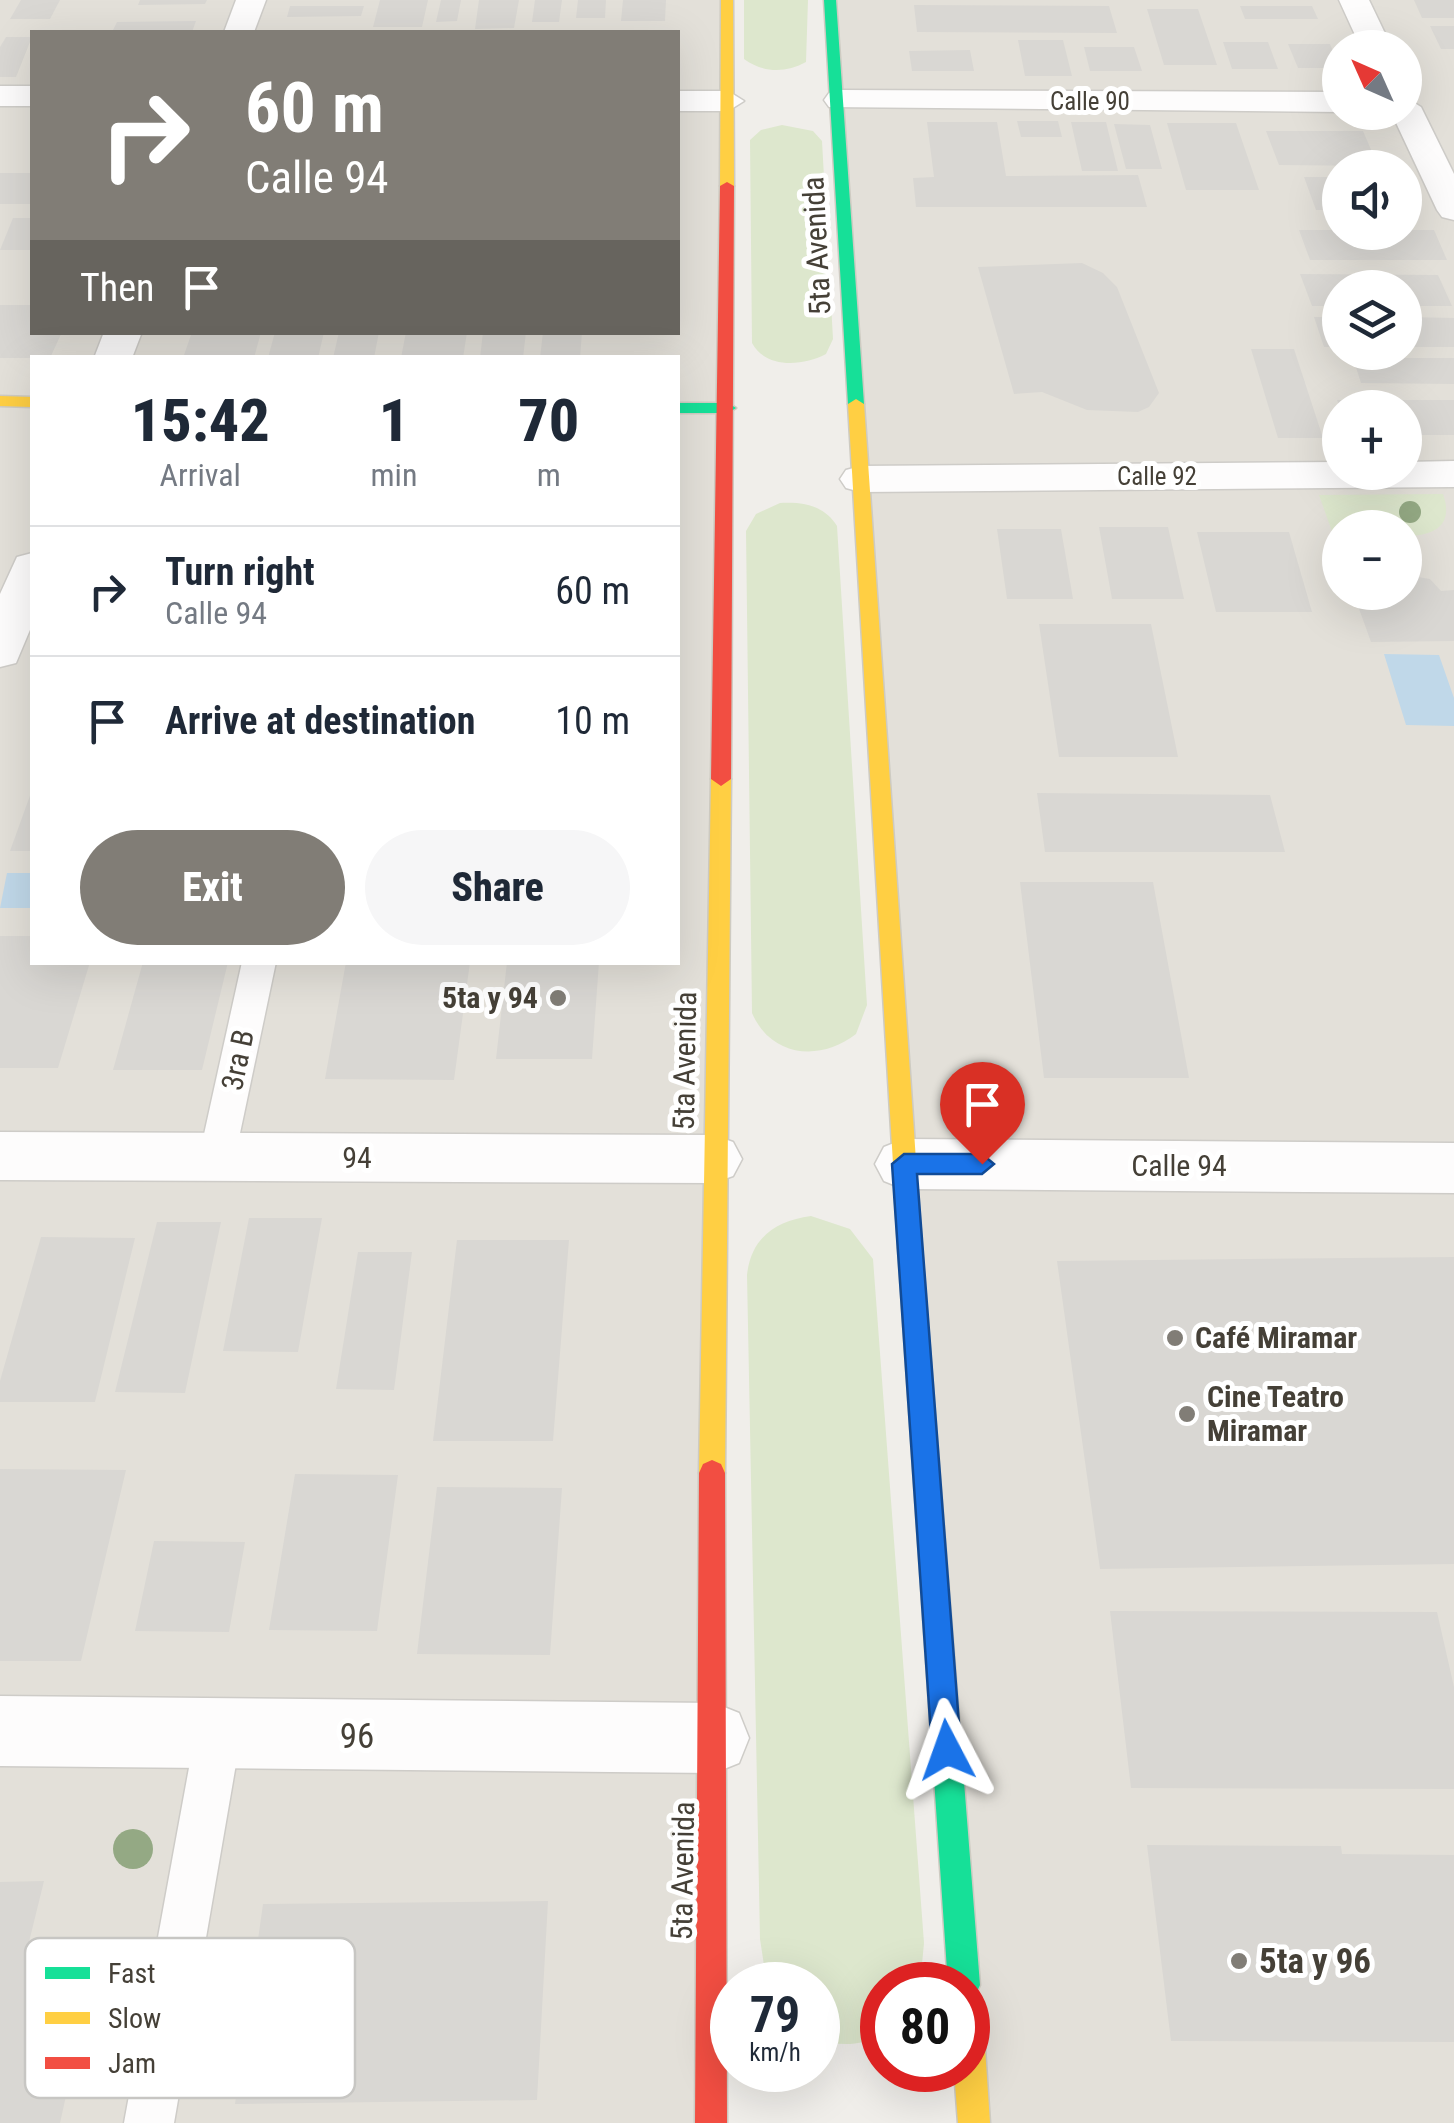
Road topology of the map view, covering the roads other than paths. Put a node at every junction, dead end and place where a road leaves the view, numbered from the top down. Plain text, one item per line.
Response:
1 (252, 0) edge
2 (728, 0) edge
3 (830, 0) edge
4 (1354, 0) edge
5 (240, 30) edge
6 (1368, 30) edge
7 (0, 96) edge
8 (30, 96) edge
9 (680, 100) edge
10 (840, 100) junction
11 (728, 101) junction
12 (1322, 102) edge
13 (1422, 120) edge
14 (1454, 210) edge
15 (0, 402) edge
16 (30, 402) edge
17 (680, 408) edge
18 (728, 408) junction
19 (1454, 474) edge
20 (861, 479) junction
21 (30, 573) edge
22 (0, 652) edge
23 (258, 965) edge
24 (0, 1156) edge
25 (217, 1157) junction
26 (714, 1159) junction
27 (904, 1164) junction
28 (1454, 1168) edge
29 (0, 1731) edge
30 (218, 1736) junction
31 (714, 1738) junction
32 (182, 1938) edge
33 (962, 1962) edge
34 (972, 2092) edge
35 (153, 2098) edge
36 (149, 2123) edge
37 (711, 2123) edge
38 (974, 2123) edge

1 - 5 street
2 - 11 main road, 5ta Avenida
3 - 10 main road, 5ta Avenida
4 - 6 street
7 - 8 street
9 - 11 street
10 - 12 street, Calle 90
10 - 20 main road, 5ta Avenida
11 - 18 main road, 5ta Avenida
13 - 14 street
15 - 16 main road
17 - 18 main road
18 - 26 main road, 5ta Avenida
19 - 20 street, Calle 92
20 - 27 main road, 5ta Avenida
21 - 22 street
23 - 25 lane, 3ra B
24 - 25 street, 94
25 - 26 street, 94
26 - 31 main road, 5ta Avenida
27 - 28 street, Calle 94
27 - 33 main road, 5ta Avenida
29 - 30 street, 96
30 - 31 street, 96
30 - 32 lane
31 - 37 main road, 5ta Avenida
34 - 38 main road
35 - 36 lane

